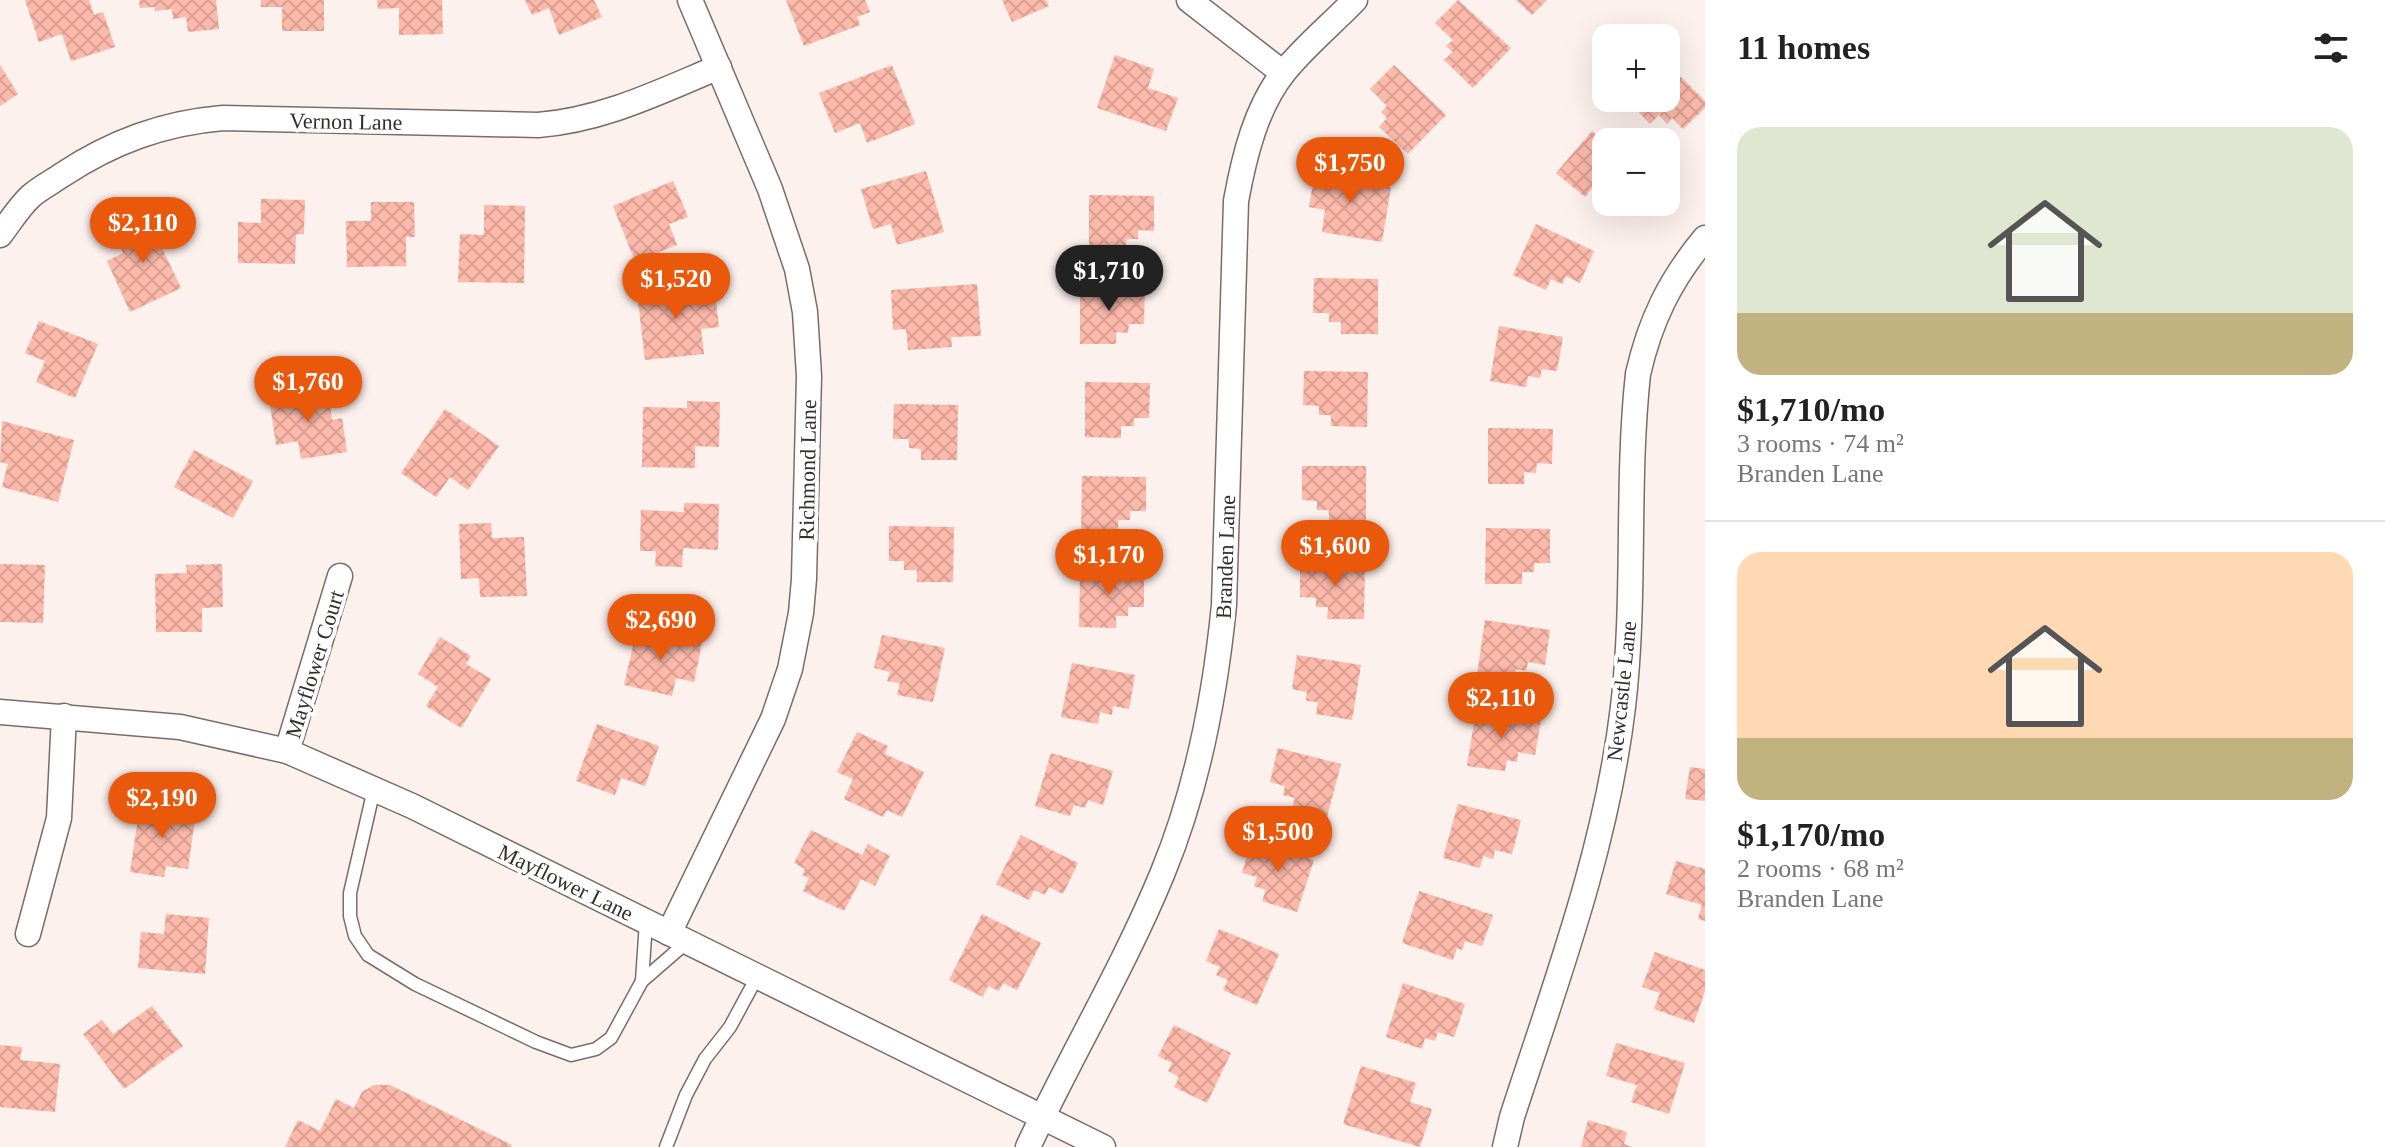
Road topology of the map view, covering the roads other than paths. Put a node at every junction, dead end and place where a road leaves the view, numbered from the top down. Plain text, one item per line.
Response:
1 (690, 0) edge
2 (1189, 0) edge
3 (1355, 0) edge
4 (719, 67) junction
5 (1283, 73) junction
6 (0, 235) edge
7 (1705, 238) edge
8 (340, 576) dead end
9 (0, 712) edge
10 (64, 716) junction
11 (287, 751) junction
12 (374, 789) junction
13 (646, 922) junction
14 (28, 934) dead end
15 (678, 938) junction
16 (757, 977) junction
17 (642, 981) junction
18 (1042, 1118) junction
19 (666, 1147) edge
20 (1028, 1147) edge
21 (1103, 1147) edge
22 (1505, 1147) edge

1 - 4 street, Richmond Lane
2 - 5 street
3 - 5 street, Branden Lane
4 - 6 street, Vernon Lane
4 - 15 street, Richmond Lane
5 - 18 street, Branden Lane
7 - 22 street, Newcastle Lane
8 - 11 street, Mayflower Court
9 - 10 street, Mayflower Lane
10 - 11 street, Mayflower Lane
10 - 14 street
11 - 12 street, Mayflower Lane
12 - 13 street, Mayflower Lane
12 - 17 lane
13 - 15 street, Mayflower Lane
13 - 17 lane
15 - 16 street, Mayflower Lane
15 - 17 lane
16 - 18 street, Mayflower Lane
16 - 19 lane
18 - 20 street, Branden Lane
18 - 21 street, Mayflower Lane

